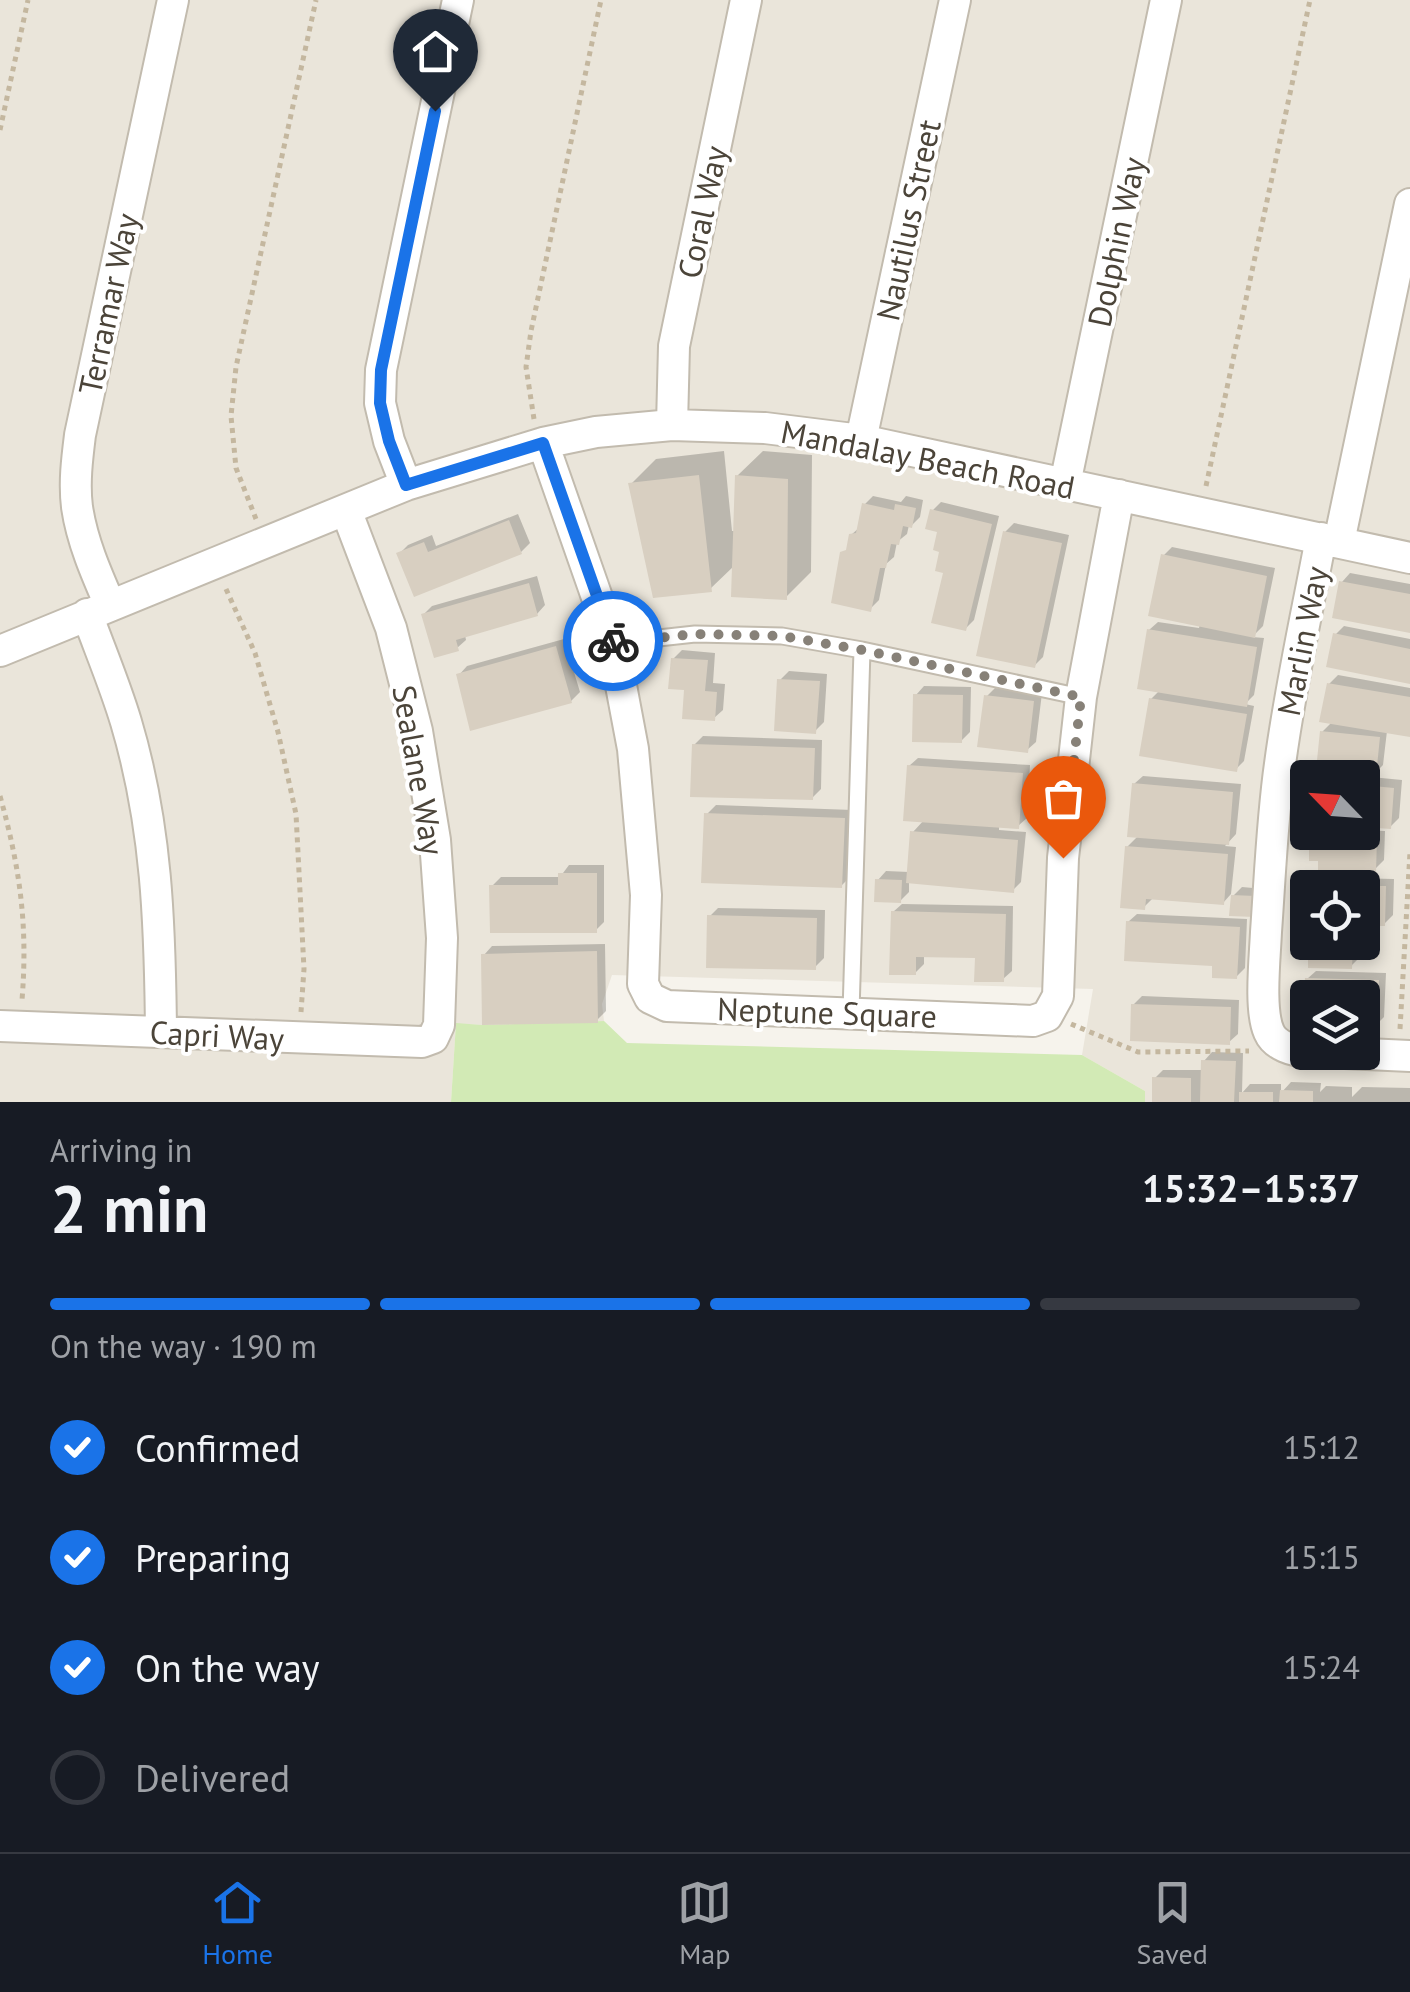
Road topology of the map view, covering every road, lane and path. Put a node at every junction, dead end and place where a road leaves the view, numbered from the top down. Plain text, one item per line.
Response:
1 (28, 0) edge
2 (172, 0) edge
3 (316, 0) edge
4 (458, 0) edge
5 (602, 0) edge
6 (746, 0) edge
7 (955, 0) edge
8 (1166, 0) edge
9 (1310, 0) edge
10 (0, 130) edge
11 (1410, 204) edge
12 (672, 425) junction
13 (860, 440) junction
14 (543, 443) junction
15 (1065, 484) junction
16 (406, 485) junction
17 (1119, 495) junction
18 (346, 510) junction
19 (1201, 512) junction
20 (1330, 540) junction
21 (264, 542) junction
22 (1410, 558) edge
23 (215, 564) junction
24 (98, 610) junction
25 (613, 643) junction
26 (862, 650) junction
27 (0, 651) edge
28 (1081, 697) junction
29 (0, 796) edge
30 (1410, 852) edge
31 (851, 1012) junction
32 (1047, 1016) junction
33 (10, 1026) edge
34 (161, 1032) junction
35 (300, 1038) junction
36 (432, 1038) joint
37 (1275, 1041) junction
38 (1290, 1048) edge
39 (1404, 1056) edge

1 - 10 path
2 - 24 street, Terramar Way
3 - 21 path
4 - 16 street
5 - 14 path
6 - 12 street, Coral Way
7 - 13 street, Nautilus Street
8 - 15 street, Dolphin Way
9 - 19 path
11 - 20 street, Marlin Way
12 - 13 street, Mandalay Beach Road
12 - 14 street, Mandalay Beach Road
13 - 15 street, Mandalay Beach Road
14 - 16 street, Mandalay Beach Road
14 - 25 street, Neptune Square
15 - 17 street, Mandalay Beach Road
16 - 18 street, Mandalay Beach Road
17 - 19 street, Mandalay Beach Road
17 - 28 street
18 - 21 street, Mandalay Beach Road
18 - 36 street, Sealane Way
19 - 20 street, Mandalay Beach Road
20 - 22 street, Mandalay Beach Road
20 - 37 street, Marlin Way
21 - 23 street, Mandalay Beach Road
23 - 24 street, Mandalay Beach Road
23 - 35 path
24 - 27 street, Mandalay Beach Road
24 - 34 street, Terramar Way
25 - 26 lane
25 - 31 street, Neptune Square
26 - 28 lane
26 - 31 lane
28 - 32 street
29 - 33 path
30 - 39 path
31 - 32 street, Neptune Square
32 - 37 path
33 - 34 street, Capri Way
34 - 35 street, Capri Way
35 - 36 street, Capri Way
37 - 38 street

